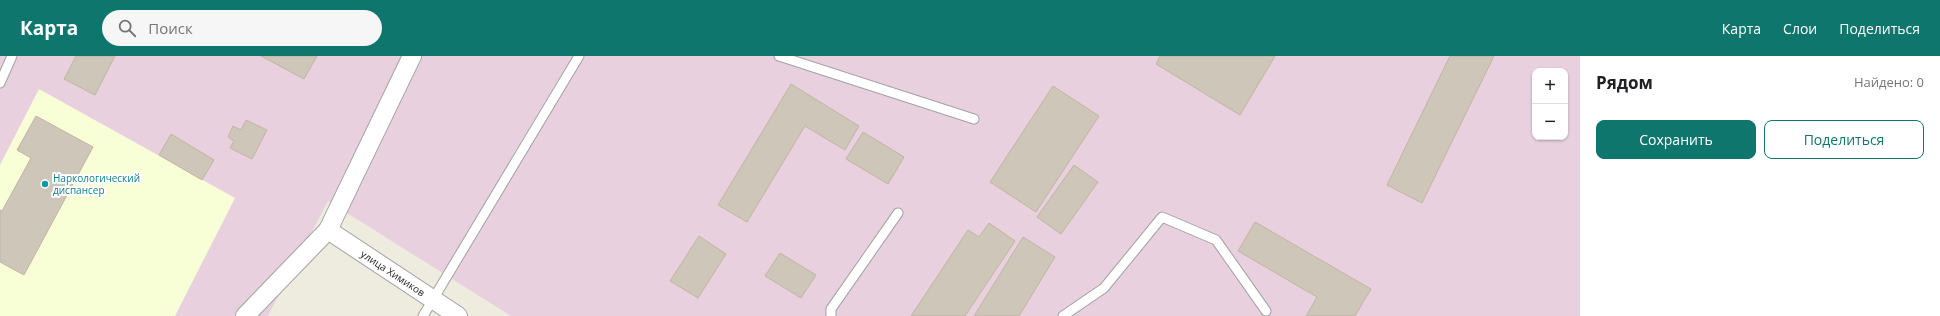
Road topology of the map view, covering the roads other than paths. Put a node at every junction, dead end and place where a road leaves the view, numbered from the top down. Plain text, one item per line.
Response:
1 (12, 56) edge
2 (412, 56) edge
3 (578, 56) edge
4 (779, 56) edge
5 (0, 83) edge
6 (974, 119) dead end
7 (898, 213) dead end
8 (328, 230) junction
9 (433, 299) junction
10 (1266, 311) dead end
11 (245, 316) edge
12 (423, 316) edge
13 (458, 316) edge
14 (831, 316) edge
15 (1063, 316) edge

1 - 5 lane
2 - 8 street
3 - 9 lane
4 - 6 lane
7 - 14 lane
8 - 9 street, улица Химиков
8 - 11 street
9 - 12 lane
9 - 13 street, улица Химиков
10 - 15 lane

